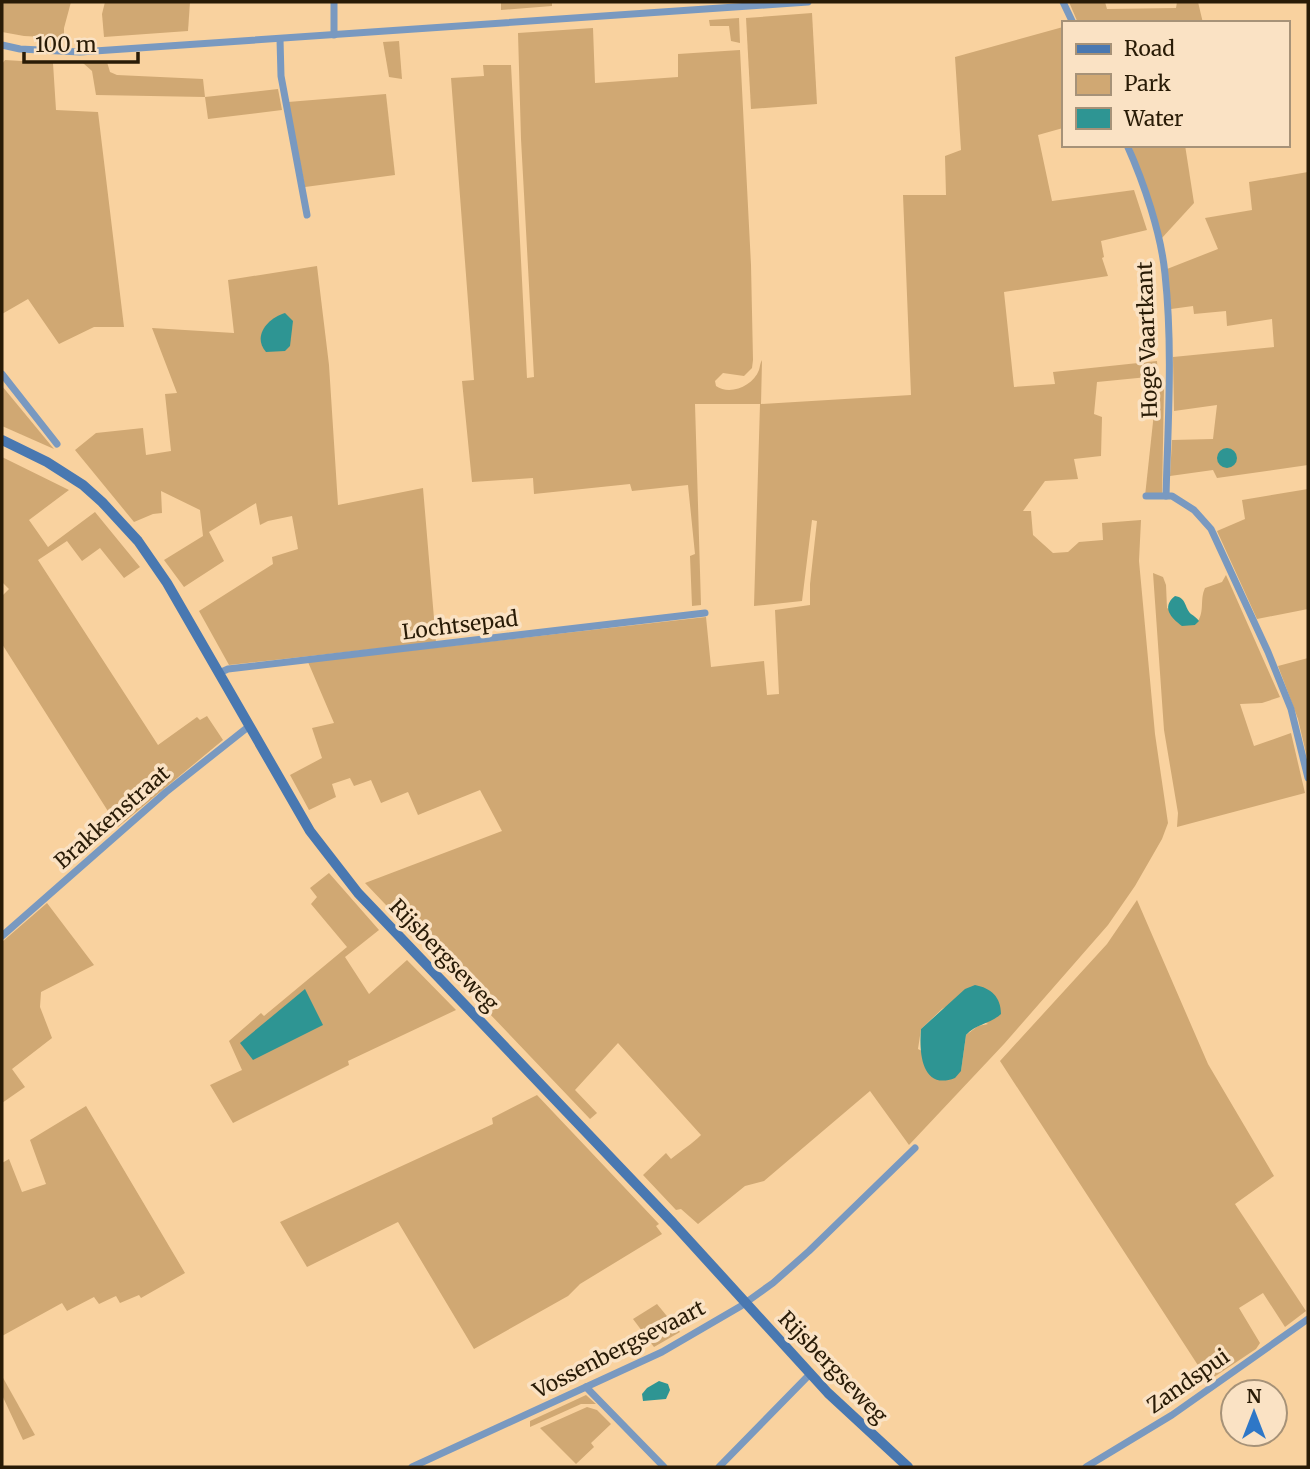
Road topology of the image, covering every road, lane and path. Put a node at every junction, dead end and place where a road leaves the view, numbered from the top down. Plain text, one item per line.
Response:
1 (334, 2) edge
2 (808, 2) edge
3 (1063, 2) edge
4 (1072, 21) edge
5 (334, 35) junction
6 (281, 39) junction
7 (3, 49) edge
8 (1128, 147) edge
9 (307, 215) dead end
10 (2, 374) edge
11 (2, 440) edge
12 (57, 444) dead end
13 (1146, 496) dead end
14 (1166, 496) junction
15 (705, 613) dead end
16 (219, 673) junction
17 (248, 727) junction
18 (1308, 778) edge
19 (2, 936) edge
20 (915, 1148) dead end
21 (745, 1303) junction
22 (1308, 1319) edge
23 (810, 1374) junction
24 (586, 1387) junction
25 (412, 1467) edge
26 (664, 1467) edge
27 (719, 1467) edge
28 (908, 1467) edge
29 (1086, 1467) edge

1 - 5 street
2 - 5 street
3 - 4 street
5 - 6 street
6 - 7 street
6 - 9 street
8 - 14 street, Hoge Vaartkant
10 - 12 street
11 - 16 main road, Rijsbergseweg
13 - 14 street
14 - 18 street
15 - 16 street, Lochtsepad
16 - 17 main road, Rijsbergseweg
17 - 19 street, Brakkenstraat
17 - 21 main road, Rijsbergseweg
20 - 21 street, Vossenbergsevaart
21 - 23 main road, Rijsbergseweg
21 - 24 street, Vossenbergsevaart
22 - 29 street, Zandspui
23 - 27 street
23 - 28 main road, Rijsbergseweg
24 - 25 street, Vossenbergsevaart
24 - 26 street

